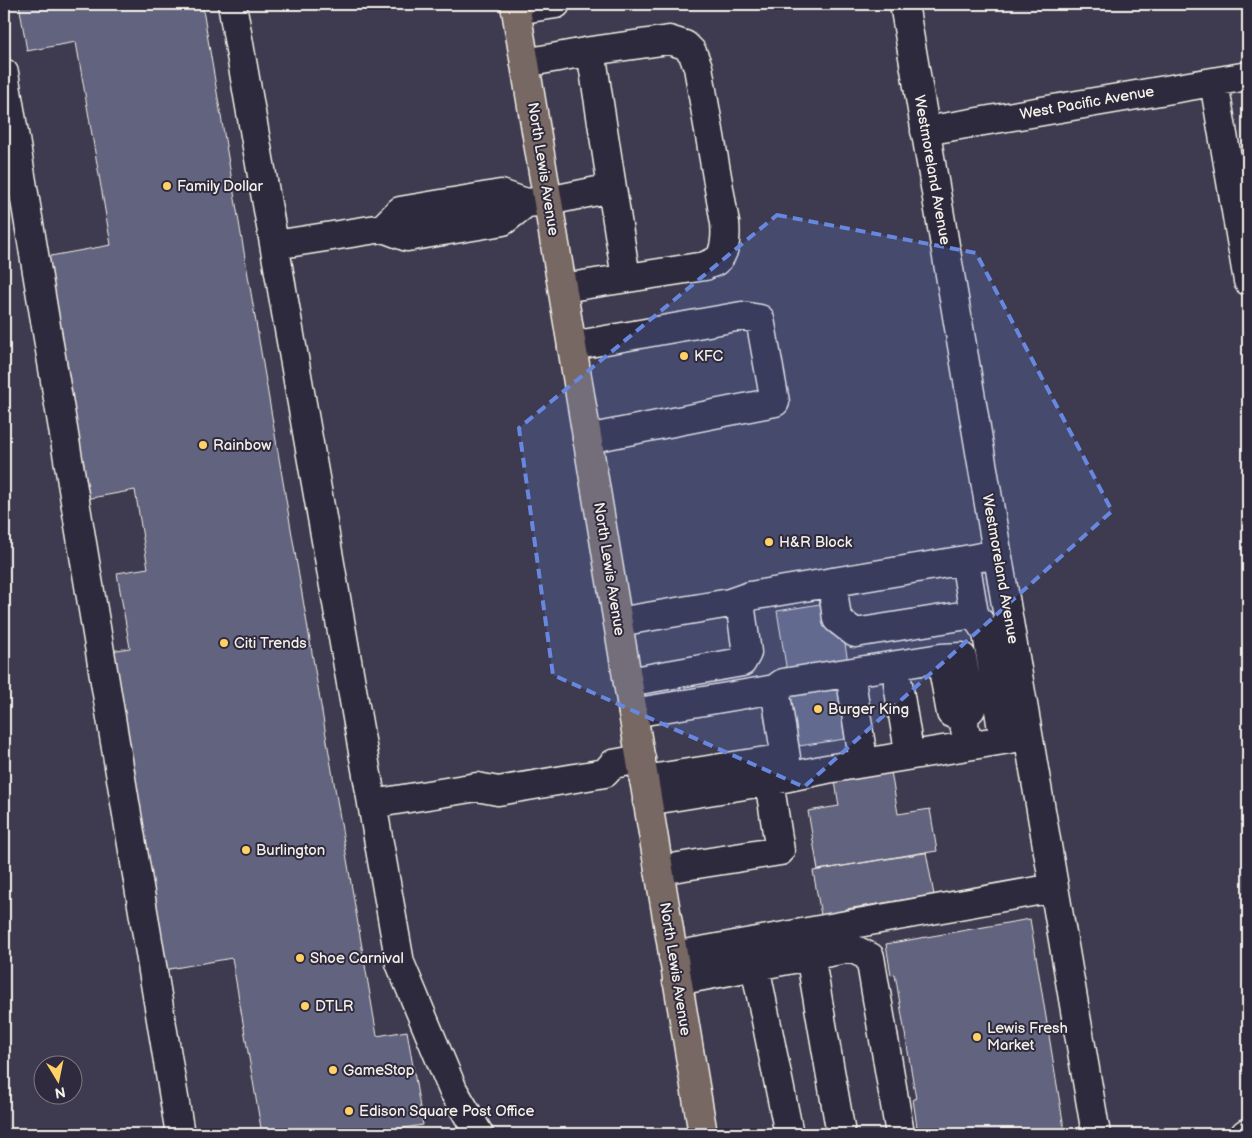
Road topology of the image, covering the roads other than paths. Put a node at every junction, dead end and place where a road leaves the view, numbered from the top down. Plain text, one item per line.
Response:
1 (232, 4) edge
2 (556, 4) edge
3 (904, 4) edge
4 (516, 7) edge
5 (591, 51) junction
6 (525, 63) junction
7 (4, 73) edge
8 (1248, 76) edge
9 (1214, 82) junction
10 (925, 131) junction
11 (612, 188) junction
12 (537, 202) junction
13 (275, 245) junction
14 (626, 278) junction
15 (1248, 281) edge
16 (563, 288) junction
17 (572, 346) junction
18 (587, 440) junction
19 (997, 554) junction
20 (965, 560) junction
21 (832, 582) junction
22 (730, 603) junction
23 (618, 622) junction
24 (990, 633) junction
25 (952, 658) junction
26 (850, 673) junction
27 (628, 682) junction
28 (898, 684) dead end
29 (775, 689) junction
30 (633, 713) junction
31 (964, 723) junction
32 (1018, 726) junction
33 (907, 738) junction
34 (861, 746) junction
35 (786, 758) junction
36 (644, 780) junction
37 (768, 781) junction
38 (372, 804) junction
39 (659, 870) junction
40 (1054, 888) junction
41 (810, 956) junction
42 (755, 966) junction
43 (675, 968) junction
44 (180, 1134) edge
45 (479, 1134) edge
46 (702, 1134) edge
47 (789, 1134) edge
48 (841, 1134) edge
49 (900, 1134) edge
50 (1096, 1134) edge

1 - 13 street
2 - 4 street
3 - 10 street, Westmoreland Avenue
4 - 6 main road, North Lewis Avenue
5 - 6 street
5 - 11 street
5 - 14 street
6 - 12 main road, North Lewis Avenue
7 - 44 street
8 - 9 street, West Pacific Avenue
9 - 10 street, West Pacific Avenue
9 - 15 street
10 - 19 street, Westmoreland Avenue
11 - 12 street
11 - 14 street
12 - 13 street
12 - 16 main road, North Lewis Avenue
13 - 38 street
14 - 16 street
16 - 17 main road, North Lewis Avenue
17 - 18 main road, North Lewis Avenue
17 - 18 street
18 - 23 main road, North Lewis Avenue
19 - 20 street
19 - 24 street, Westmoreland Avenue
20 - 21 street
20 - 24 street
21 - 22 street
21 - 24 street
22 - 23 street
22 - 27 street
23 - 27 main road, North Lewis Avenue
24 - 25 street
24 - 32 street, Westmoreland Avenue
25 - 26 street
25 - 31 street
26 - 29 street
26 - 34 street
27 - 30 main road, North Lewis Avenue
28 - 33 street
29 - 30 street
29 - 35 street
30 - 36 main road, North Lewis Avenue
31 - 32 street
31 - 33 street
32 - 37 street
32 - 40 street, Westmoreland Avenue
33 - 34 street
34 - 35 street
35 - 36 street
36 - 37 street
36 - 38 street
36 - 39 main road, North Lewis Avenue
37 - 39 street
38 - 45 street
39 - 43 main road, North Lewis Avenue
40 - 43 street
40 - 50 street, Westmoreland Avenue
41 - 42 street
41 - 48 street
41 - 49 street
42 - 43 street
42 - 47 street
43 - 46 main road, North Lewis Avenue

